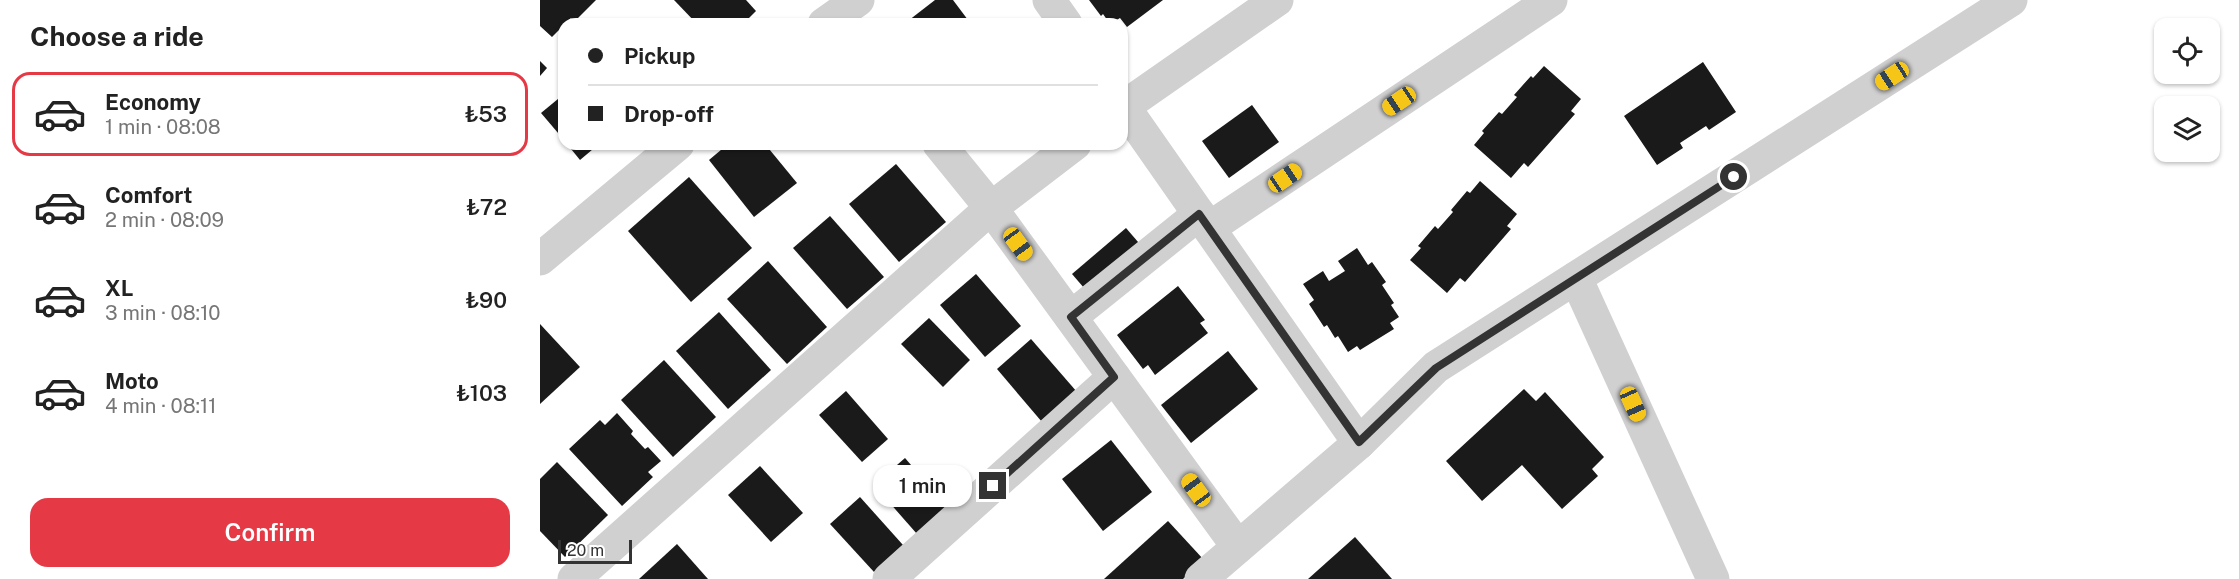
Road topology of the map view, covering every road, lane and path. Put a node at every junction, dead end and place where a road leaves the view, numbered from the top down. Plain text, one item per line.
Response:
1 (1049, 0) edge
2 (1277, 0) edge
3 (1551, 0) edge
4 (2011, 0) edge
5 (1062, 18) edge
6 (1128, 103) edge
7 (1128, 113) edge
8 (671, 150) edge
9 (944, 150) edge
10 (1067, 150) edge
11 (991, 208) junction
12 (1204, 221) junction
13 (541, 256) edge
14 (1576, 278) junction
15 (1071, 317) junction
16 (1114, 377) junction
17 (1359, 442) junction
18 (1238, 547) junction
19 (594, 573) edge
20 (889, 579) edge
21 (1201, 579) edge
22 (1713, 579) edge

1 - 5 street
2 - 6 street
3 - 12 street
4 - 14 street
7 - 12 street
8 - 13 street
9 - 11 street
10 - 11 street
11 - 15 street
11 - 19 street
12 - 15 street
12 - 17 street
14 - 17 street
14 - 22 street
15 - 16 street
16 - 18 street
16 - 20 street
17 - 18 street
18 - 21 street

